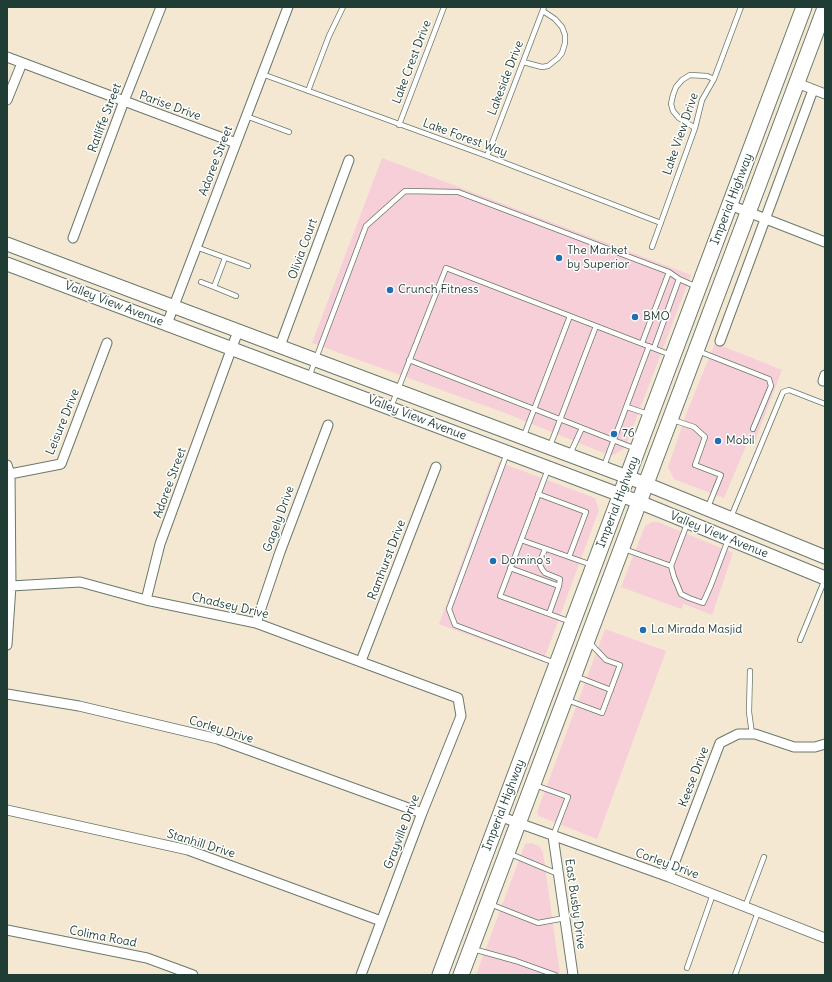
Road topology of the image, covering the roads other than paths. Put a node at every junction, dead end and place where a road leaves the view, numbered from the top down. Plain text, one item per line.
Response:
1 (161, 7) edge
2 (288, 7) edge
3 (343, 7) edge
4 (444, 7) edge
5 (741, 7) edge
6 (804, 7) edge
7 (825, 8) edge
8 (544, 9) edge
9 (7, 58) edge
10 (523, 62) junction
11 (22, 63) junction
12 (262, 74) junction
13 (714, 79) junction
14 (797, 83) junction
15 (813, 90) junction
16 (308, 91) junction
17 (825, 94) edge
18 (7, 100) edge
19 (124, 101) junction
20 (246, 116) junction
21 (399, 124) junction
22 (695, 128) junction
23 (289, 132) dead end
24 (236, 143) junction
25 (486, 156) junction
26 (349, 160) dead end
27 (730, 205) junction
28 (748, 212) junction
29 (765, 218) junction
30 (661, 223) junction
31 (73, 238) dead end
32 (825, 242) edge
33 (7, 244) edge
34 (196, 247) junction
35 (652, 247) dead end
36 (225, 258) junction
37 (7, 264) edge
38 (248, 266) dead end
39 (669, 272) junction
40 (679, 279) junction
41 (201, 282) dead end
42 (214, 287) junction
43 (698, 287) junction
44 (717, 295) junction
45 (236, 296) dead end
46 (173, 306) junction
47 (570, 316) junction
48 (167, 324) junction
49 (596, 326) junction
50 (238, 331) junction
51 (720, 340) dead end
52 (107, 343) dead end
53 (642, 343) junction
54 (280, 346) junction
55 (651, 347) junction
56 (232, 349) junction
57 (696, 350) junction
58 (673, 356) junction
59 (316, 360) junction
60 (410, 360) junction
61 (309, 378) junction
62 (398, 390) junction
63 (825, 404) edge
64 (627, 407) junction
65 (391, 408) junction
66 (534, 409) junction
67 (650, 415) junction
68 (671, 419) junction
69 (560, 420) junction
70 (328, 425) dead end
71 (582, 428) junction
72 (753, 429) dead end
73 (523, 438) junction
74 (614, 441) junction
75 (550, 447) junction
76 (638, 449) junction
77 (507, 452) junction
78 (570, 455) junction
79 (7, 465) edge
80 (436, 467) dead end
81 (548, 467) junction
82 (604, 468) junction
83 (10, 474) junction
84 (627, 476) junction
85 (646, 484) junction
86 (538, 494) junction
87 (620, 495) junction
88 (639, 502) junction
89 (707, 509) junction
90 (731, 518) junction
91 (688, 522) junction
92 (729, 539) junction
93 (521, 540) junction
94 (622, 548) junction
95 (545, 549) junction
96 (569, 557) junction
97 (825, 557) edge
98 (594, 566) junction
99 (671, 566) junction
100 (510, 568) junction
101 (825, 578) edge
102 (11, 586) junction
103 (559, 586) junction
104 (146, 600) junction
105 (549, 614) junction
106 (572, 622) junction
107 (256, 623) junction
108 (588, 640) junction
109 (800, 640) dead end
110 (7, 645) edge
111 (361, 662) junction
112 (557, 664) junction
113 (750, 671) dead end
114 (574, 675) junction
115 (611, 690) junction
116 (7, 694) edge
117 (458, 698) joint
118 (565, 699) junction
119 (752, 734) junction
120 (825, 744) edge
121 (533, 784) junction
122 (7, 810) edge
123 (422, 813) junction
124 (500, 816) junction
125 (518, 824) junction
126 (553, 836) junction
127 (507, 853) junction
128 (764, 857) dead end
129 (558, 874) junction
130 (669, 877) junction
131 (713, 894) junction
132 (488, 903) junction
133 (746, 907) junction
134 (758, 912) junction
135 (564, 918) junction
136 (381, 921) junction
137 (7, 930) edge
138 (825, 938) edge
139 (471, 949) junction
140 (687, 968) dead end
141 (193, 975) edge
142 (361, 975) edge
143 (440, 975) edge
144 (461, 975) edge
145 (555, 975) edge
146 (573, 975) edge
147 (735, 975) edge

1 - 19 street, Ratliffe Street
2 - 12 street, Adoree Street
3 - 16 lane
4 - 21 lane, Lake Crest Drive
5 - 13 lane, Lake View Drive
6 - 27 main road, Imperial Highway
7 - 14 main road, Imperial Highway
8 - 10 lane, Lakeside Drive
8 - 10 lane
9 - 11 street, Parise Drive
10 - 25 lane, Lakeside Drive
11 - 18 street
11 - 19 street, Parise Drive
12 - 16 lane, Lake Forest Way
12 - 20 street, Adoree Street
13 - 22 lane, Lake View Drive
13 - 22 lane
14 - 15 street
14 - 28 main road, Imperial Highway
15 - 17 street
15 - 29 street
16 - 21 lane, Lake Forest Way
19 - 24 street, Parise Drive
19 - 31 street, Ratliffe Street
20 - 23 lane
20 - 24 street, Adoree Street
21 - 25 lane, Lake Forest Way
22 - 30 lane, Lake View Drive
24 - 34 street, Adoree Street
25 - 30 lane, Lake Forest Way
26 - 54 street, Olivia Court
27 - 28 street
27 - 43 main road, Imperial Highway
28 - 29 street
28 - 44 main road, Imperial Highway
29 - 32 street
29 - 51 street
30 - 35 lane, Lake View Drive
33 - 46 main road, Valley View Avenue
34 - 36 lane
34 - 46 street, Adoree Street
36 - 38 lane
36 - 42 lane
37 - 48 main road, Valley View Avenue
39 - 40 lane
39 - 53 lane
39 - 59 lane
40 - 43 lane
40 - 55 lane
41 - 42 lane
42 - 45 lane
43 - 44 main road
43 - 58 main road, Imperial Highway
44 - 57 main road, Imperial Highway
46 - 48 street, Adoree Street
46 - 50 main road, Valley View Avenue
47 - 49 lane
47 - 60 lane
47 - 66 lane
48 - 56 main road, Valley View Avenue
49 - 53 lane
49 - 69 lane
50 - 54 main road, Valley View Avenue
50 - 56 street, Adoree Street
52 - 83 street, Leisure Drive
53 - 55 lane
54 - 59 main road, Valley View Avenue
55 - 58 lane
55 - 64 lane
56 - 61 main road, Valley View Avenue
56 - 104 street, Adoree Street
57 - 68 main road, Imperial Highway
57 - 72 lane
58 - 67 main road, Imperial Highway
59 - 61 lane
59 - 62 main road, Valley View Avenue
60 - 62 lane
60 - 66 lane
61 - 65 main road, Valley View Avenue
62 - 65 lane
62 - 73 main road, Valley View Avenue
63 - 90 lane
64 - 67 lane
64 - 74 lane
65 - 77 main road, Valley View Avenue
66 - 69 lane
66 - 73 lane
67 - 76 main road, Imperial Highway
68 - 85 main road, Imperial Highway
68 - 89 lane
69 - 71 lane
69 - 75 lane
70 - 107 street, Gagely Drive
71 - 74 lane
71 - 78 lane
73 - 75 main road, Valley View Avenue
74 - 76 lane
74 - 82 lane
75 - 78 main road, Valley View Avenue
76 - 84 main road, Imperial Highway
77 - 81 main road, Valley View Avenue
77 - 112 lane
78 - 82 main road, Valley View Avenue
79 - 83 street
80 - 111 street, Ramhurst Drive
81 - 86 lane
81 - 87 main road, Valley View Avenue
82 - 84 main road, Valley View Avenue
83 - 102 street
84 - 85 main road, Valley View Avenue
84 - 87 main road, Imperial Highway
85 - 88 main road, Imperial Highway
85 - 89 main road, Valley View Avenue
86 - 93 lane
86 - 96 lane
87 - 88 main road, Valley View Avenue
87 - 98 main road, Imperial Highway
88 - 91 main road, Valley View Avenue
88 - 94 main road, Imperial Highway
89 - 90 main road, Valley View Avenue
90 - 97 main road, Valley View Avenue
91 - 92 main road, Valley View Avenue
91 - 99 lane
92 - 99 lane
92 - 101 main road, Valley View Avenue
93 - 95 lane
93 - 100 lane
94 - 99 lane
94 - 108 main road, Imperial Highway
95 - 96 lane
95 - 103 lane
96 - 98 lane
98 - 106 main road, Imperial Highway
100 - 103 lane
100 - 105 lane
101 - 109 lane
102 - 104 street, Chadsey Drive
102 - 110 street
103 - 105 lane
104 - 107 street, Chadsey Drive
105 - 106 lane
106 - 112 main road, Imperial Highway
107 - 111 street, Chadsey Drive
108 - 114 main road, Imperial Highway
108 - 115 lane
111 - 117 street, Chadsey Drive
112 - 124 main road, Imperial Highway
113 - 119 lane
114 - 115 lane
114 - 118 main road, Imperial Highway
115 - 118 lane
116 - 123 street, Corley Drive
117 - 123 street, Grayville Drive
118 - 121 main road, Imperial Highway
119 - 120 street, Keese Drive
119 - 130 street, Keese Drive
121 - 125 main road, Imperial Highway
121 - 126 lane
122 - 136 street, Stanhill Drive
123 - 136 street, Grayville Drive
124 - 125 street, Corley Drive
124 - 143 main road, Imperial Highway
125 - 126 street, Corley Drive
125 - 127 main road, Imperial Highway
126 - 129 street, East Busby Drive
126 - 130 street, Corley Drive
127 - 129 lane
127 - 132 main road, Imperial Highway
128 - 133 lane
129 - 135 street, East Busby Drive
130 - 131 street, Corley Drive
131 - 133 street, Corley Drive
131 - 140 lane
132 - 135 lane
132 - 139 main road, Imperial Highway
133 - 134 street, Corley Drive
134 - 138 street, Corley Drive
134 - 147 lane
135 - 146 street, East Busby Drive
136 - 142 street, Grayville Drive
137 - 141 street, Colima Road
139 - 144 main road, Imperial Highway
139 - 145 lane

